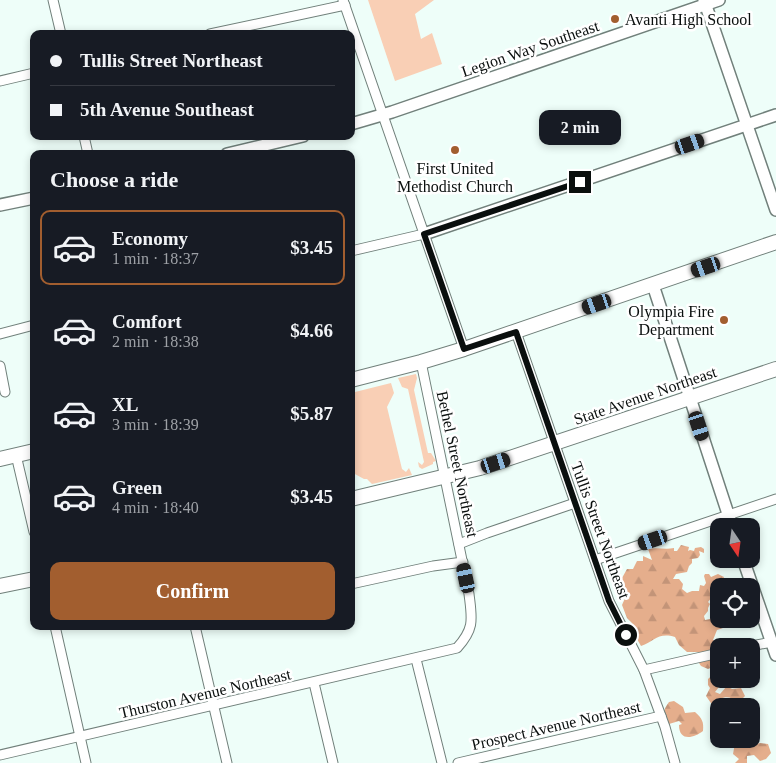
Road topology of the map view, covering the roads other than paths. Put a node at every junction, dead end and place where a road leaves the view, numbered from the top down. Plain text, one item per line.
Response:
1 (53, 0) edge
2 (719, 0) edge
3 (705, 2) edge
4 (344, 3) edge
5 (60, 30) edge
6 (227, 30) edge
7 (353, 30) edge
8 (355, 35) edge
9 (30, 74) edge
10 (0, 81) edge
11 (383, 115) junction
12 (776, 115) edge
13 (355, 123) edge
14 (747, 125) junction
15 (287, 140) edge
16 (244, 150) edge
17 (30, 199) edge
18 (0, 205) edge
19 (776, 210) edge
20 (424, 234) junction
21 (776, 242) edge
22 (355, 250) edge
23 (653, 285) junction
24 (30, 326) edge
25 (516, 332) junction
26 (0, 334) edge
27 (464, 349) junction
28 (421, 362) junction
29 (0, 366) edge
30 (776, 369) edge
31 (355, 379) edge
32 (6, 392) dead end
33 (690, 399) junction
34 (554, 444) junction
35 (30, 452) edge
36 (16, 455) junction
37 (0, 459) edge
38 (444, 478) junction
39 (355, 498) edge
40 (776, 499) edge
41 (575, 503) junction
42 (30, 515) edge
43 (730, 518) edge
44 (737, 518) edge
45 (710, 527) edge
46 (459, 544) junction
47 (595, 560) junction
48 (463, 562) junction
49 (747, 568) edge
50 (30, 580) edge
51 (355, 583) edge
52 (0, 586) edge
53 (56, 630) edge
54 (197, 630) edge
55 (469, 630) joint
56 (772, 642) junction
57 (760, 644) edge
58 (710, 655) edge
59 (776, 655) edge
60 (416, 659) junction
61 (644, 670) junction
62 (314, 682) junction
63 (214, 706) junction
64 (661, 716) junction
65 (80, 737) junction
66 (0, 756) edge
67 (86, 763) edge
68 (227, 763) edge
69 (333, 763) edge
70 (442, 763) edge
71 (458, 763) edge
72 (675, 763) edge

1 - 5 street
2 - 3 street, Legion Way Southeast
3 - 11 street, Legion Way Southeast
3 - 14 street
4 - 6 street
4 - 7 street
8 - 11 street
9 - 10 street
11 - 13 street, Legion Way Southeast
11 - 20 street
12 - 14 street
14 - 19 street
14 - 20 street
15 - 16 street
17 - 18 street
20 - 22 street
20 - 27 street
21 - 23 main road
23 - 25 main road
23 - 33 street
24 - 26 street
25 - 27 main road
25 - 34 street, Tullis Street Northeast
27 - 28 main road
28 - 31 main road
28 - 38 street, Bethel Street Northeast
29 - 32 street
30 - 33 main road, State Avenue Northeast
33 - 34 main road, State Avenue Northeast
33 - 43 street
34 - 38 main road, State Avenue Northeast
34 - 41 street, Tullis Street Northeast
35 - 36 main road
36 - 37 main road
36 - 42 street
38 - 39 main road, State Avenue Northeast
38 - 46 street, Bethel Street Northeast
40 - 44 street
41 - 46 street
41 - 47 street, Tullis Street Northeast
45 - 47 street
46 - 48 street, Bethel Street Northeast
47 - 61 street, Tullis Street Northeast
48 - 51 street
48 - 55 street, Bethel Street Northeast
49 - 56 street
50 - 52 main road
53 - 65 street
54 - 63 street
55 - 60 street, Thurston Avenue Northeast
56 - 57 street
56 - 59 street
58 - 61 street
60 - 62 street, Thurston Avenue Northeast
60 - 70 street
61 - 64 street, Tullis Street Northeast
62 - 63 street, Thurston Avenue Northeast
62 - 69 street
63 - 65 street, Thurston Avenue Northeast
63 - 68 street
64 - 71 street, Prospect Avenue Northeast
64 - 72 street, Tullis Street Northeast
65 - 66 street, Thurston Avenue Northeast
65 - 67 street

